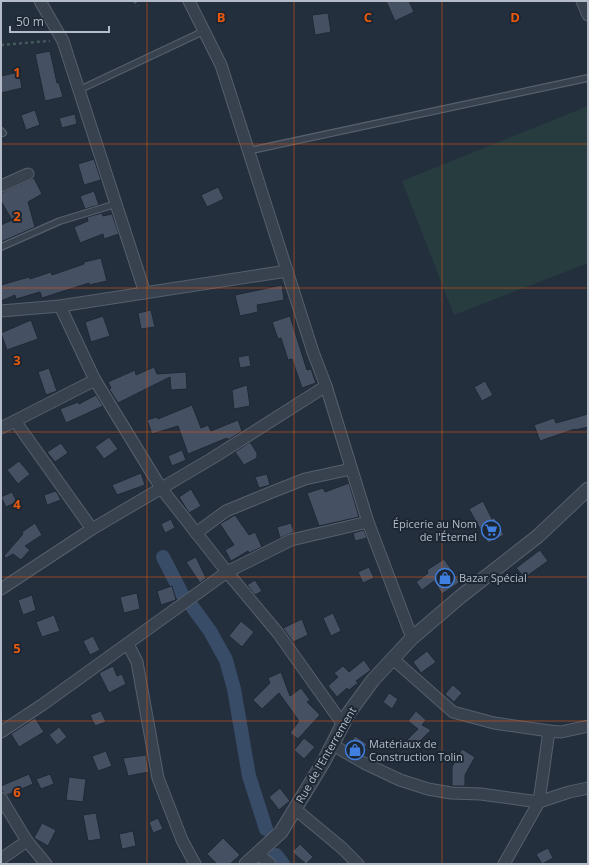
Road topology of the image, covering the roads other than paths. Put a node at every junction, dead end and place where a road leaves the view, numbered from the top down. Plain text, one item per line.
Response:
1 (40, 1) edge
2 (189, 1) edge
3 (582, 1) edge
4 (588, 16) edge
5 (204, 31) junction
6 (588, 78) edge
7 (79, 90) junction
8 (248, 151) junction
9 (28, 174) dead end
10 (1, 186) edge
11 (116, 204) junction
12 (1, 247) edge
13 (287, 272) junction
14 (145, 293) junction
15 (60, 306) junction
16 (1, 311) edge
17 (95, 380) junction
18 (326, 386) junction
19 (15, 421) junction
20 (1, 428) edge
21 (352, 469) junction
22 (161, 488) junction
23 (588, 489) edge
24 (368, 522) junction
25 (92, 529) junction
26 (196, 533) junction
27 (227, 572) junction
28 (1, 589) edge
29 (412, 638) junction
30 (128, 644) junction
31 (393, 659) junction
32 (342, 723) junction
33 (588, 726) edge
34 (549, 731) junction
35 (1, 732) edge
36 (332, 745) junction
37 (588, 788) edge
38 (1, 798) edge
39 (539, 802) junction
40 (295, 809) junction
41 (27, 841) junction
42 (257, 853) junction
43 (1, 859) edge
44 (46, 864) edge
45 (195, 864) edge
46 (246, 864) edge
47 (270, 864) edge
48 (358, 864) edge
49 (504, 864) edge

1 - 7 street
2 - 5 street
3 - 4 street
5 - 7 lane
5 - 8 street
6 - 8 lane
7 - 11 street
8 - 13 street
9 - 10 street
11 - 12 lane
11 - 14 street
13 - 14 street
13 - 18 street
14 - 15 street
15 - 16 street
15 - 17 street
17 - 19 street
17 - 22 street
18 - 21 street
18 - 22 street
19 - 20 street
19 - 25 street
21 - 24 street
21 - 26 street
22 - 25 street
22 - 26 street
23 - 29 street, Rue de l'Enterrement
24 - 27 street
24 - 29 street
25 - 28 street
26 - 27 street
27 - 30 street
27 - 32 street
29 - 31 street, Rue de l'Enterrement
30 - 35 street
30 - 45 street
31 - 32 street, Rue de l'Enterrement
31 - 34 street
32 - 36 street, Rue de l'Enterrement
33 - 34 street
34 - 39 street
36 - 39 street
36 - 40 street, Rue de l'Enterrement
37 - 39 street
38 - 41 street
39 - 49 street
40 - 42 street, Rue de l'Enterrement
40 - 48 street
41 - 43 street
41 - 44 street
42 - 46 street, Rue de l'Enterrement
42 - 47 street

